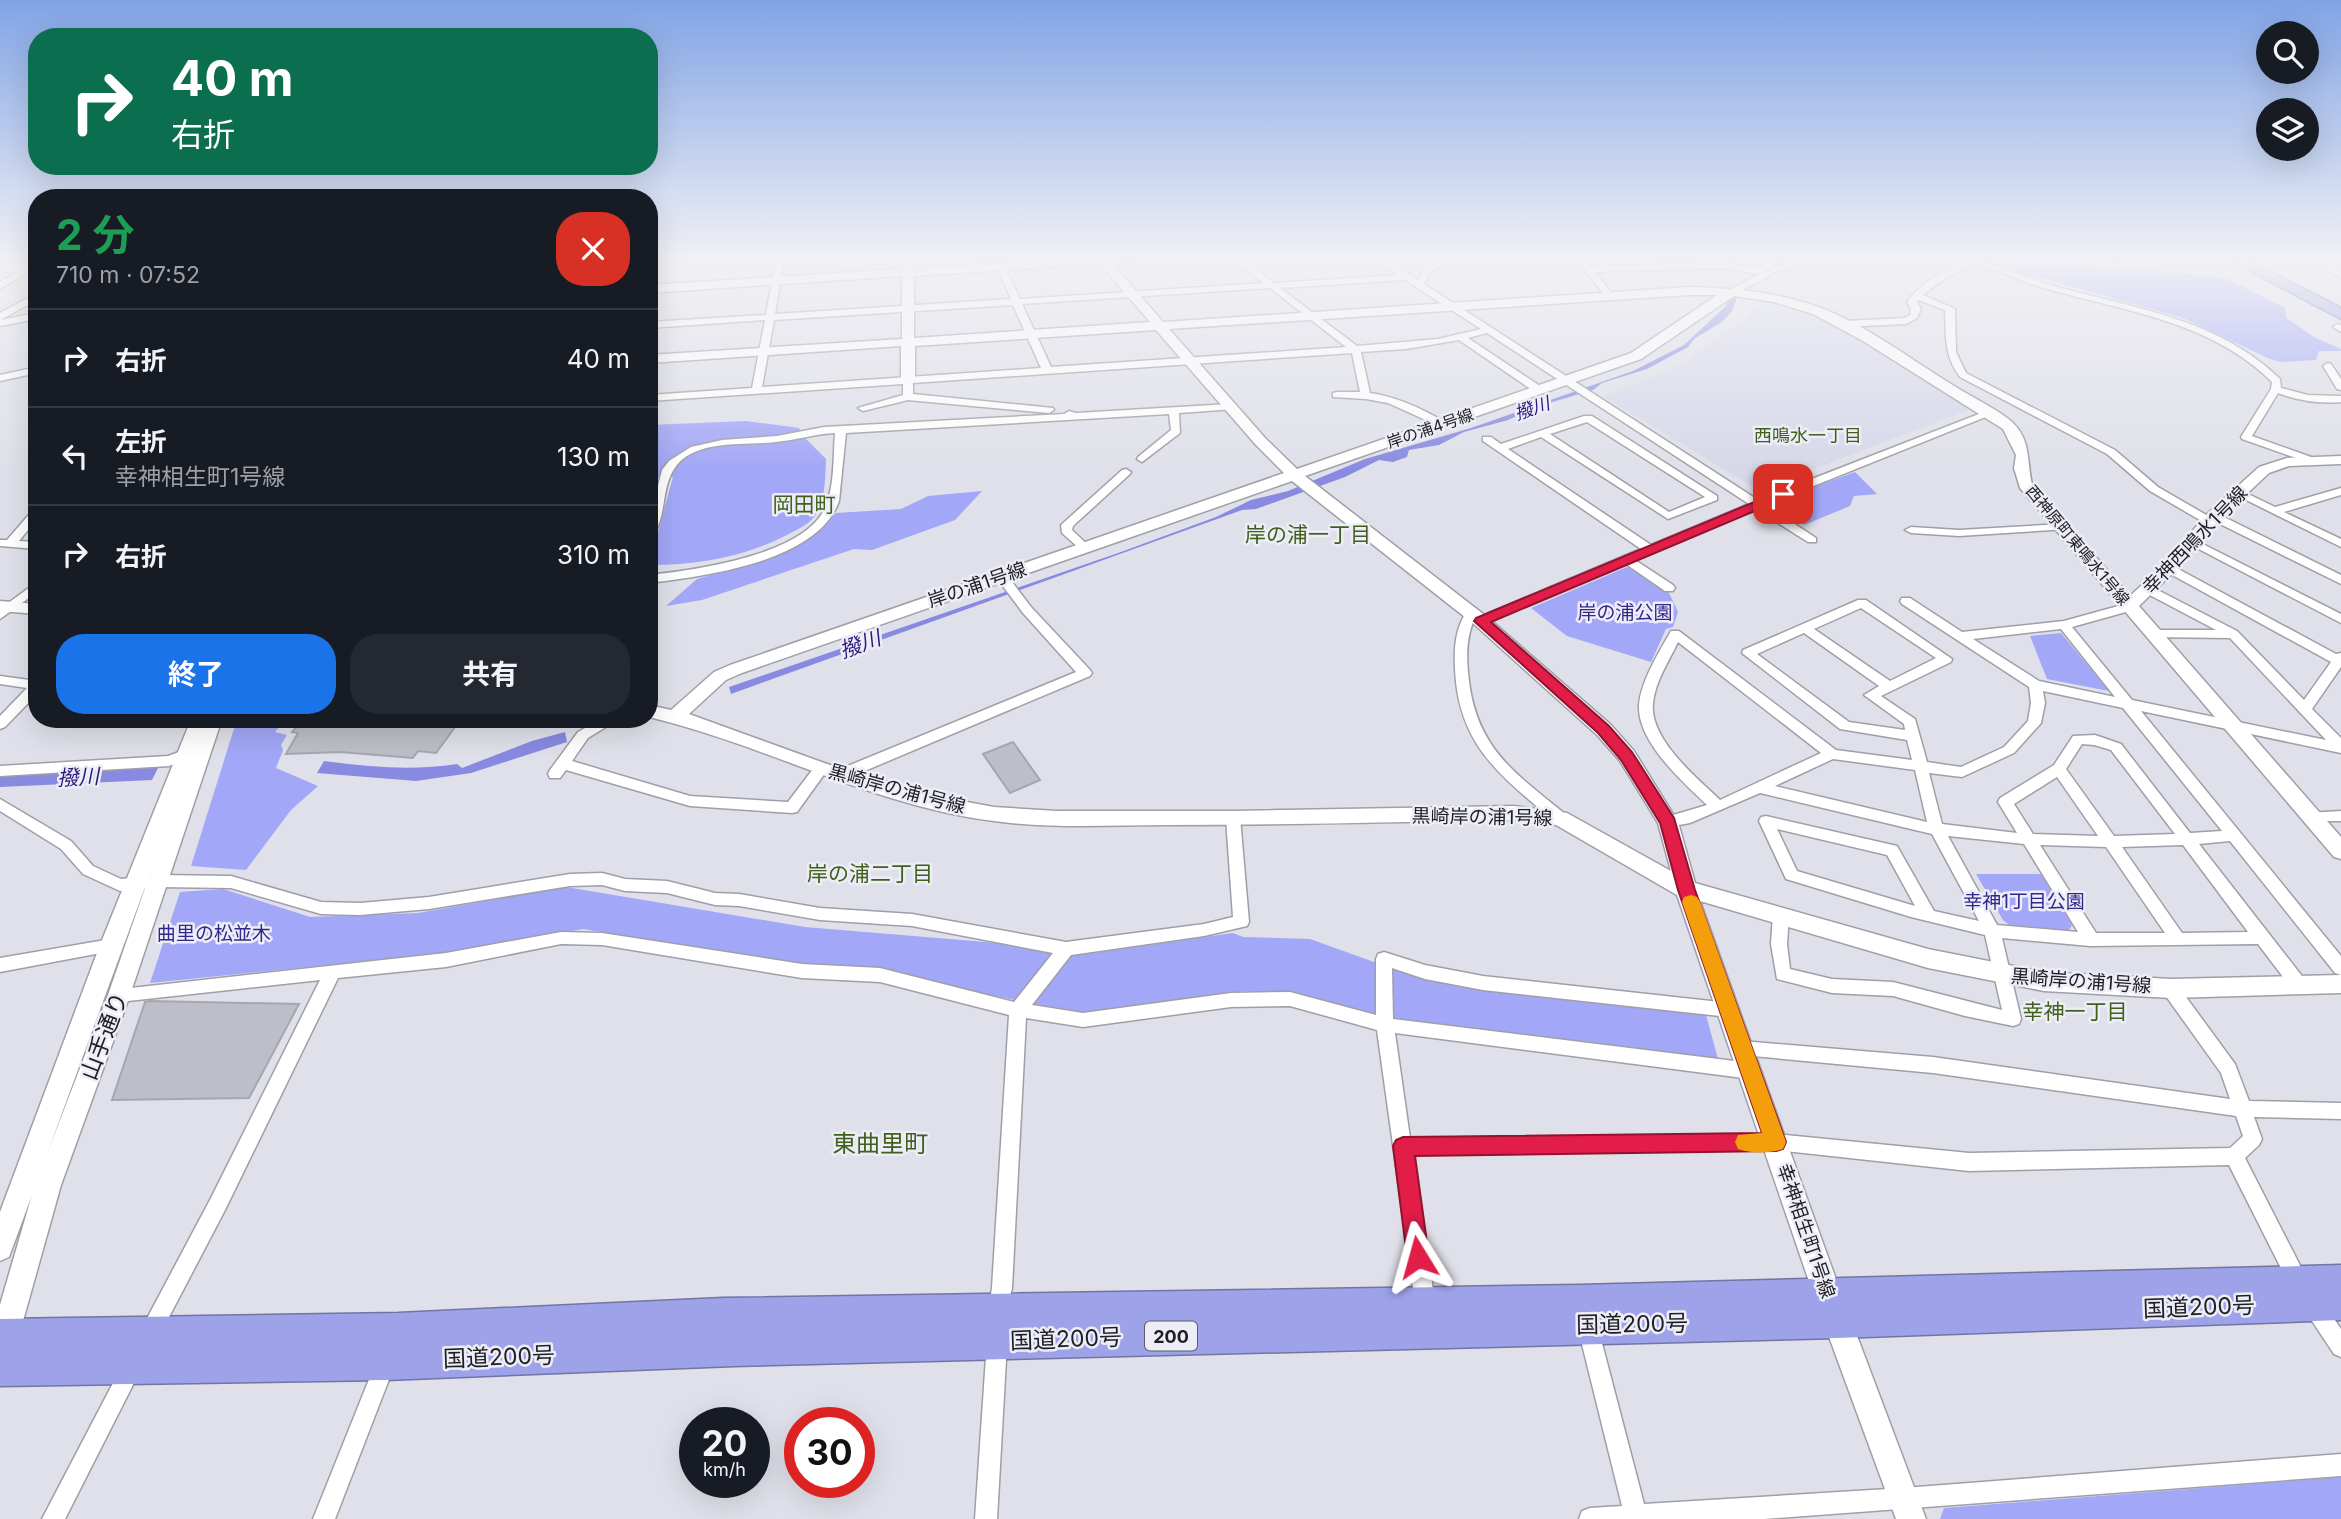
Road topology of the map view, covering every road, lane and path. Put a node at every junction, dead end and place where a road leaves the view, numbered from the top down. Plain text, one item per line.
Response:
1 (769, 329) edge
2 (909, 329) edge
3 (1029, 329) edge
4 (1104, 329) edge
5 (1163, 329) edge
6 (1328, 329) edge
7 (1677, 329) edge
8 (1852, 329) edge
9 (1950, 329) edge
10 (2192, 329) edge
11 (1489, 330) joint
12 (1031, 334) junction
13 (1461, 337) junction
14 (909, 342) junction
15 (1356, 350) junction
16 (765, 351) junction
17 (658, 358) edge
18 (1191, 361) junction
19 (2328, 366) dead end
20 (1047, 370) junction
21 (28, 372) edge
22 (0, 378) edge
23 (908, 380) junction
24 (1569, 382) junction
25 (2341, 387) edge
26 (2276, 389) junction
27 (757, 390) junction
28 (1539, 390) junction
29 (1366, 394) junction
30 (1336, 395) dead end
31 (658, 397) edge
32 (908, 397) junction
33 (2341, 400) edge
34 (863, 408) dead end
35 (1230, 408) junction
36 (1174, 410) junction
37 (1988, 414) junction
38 (1076, 416) junction
39 (1441, 424) junction
40 (841, 430) junction
41 (1543, 433) junction
42 (1487, 439) dead end
43 (1500, 448) junction
44 (1678, 450) junction
45 (1142, 459) dead end
46 (1652, 459) junction
47 (2307, 459) junction
48 (2341, 460) edge
49 (1126, 472) dead end
50 (1294, 474) junction
51 (658, 485) edge
52 (663, 485) junction
53 (2341, 491) edge
54 (2240, 494) junction
55 (1758, 504) junction
56 (658, 506) edge
57 (2274, 511) junction
58 (2211, 518) junction
59 (28, 521) edge
60 (2063, 527) junction
61 (1911, 530) dead end
62 (1812, 540) dead end
63 (2193, 542) junction
64 (5, 543) edge
65 (2341, 544) edge
66 (28, 545) edge
67 (1084, 547) junction
68 (1650, 551) junction
69 (1627, 560) junction
70 (2169, 568) junction
71 (658, 578) edge
72 (2341, 580) edge
73 (1004, 581) junction
74 (1669, 588) dead end
75 (2148, 589) junction
76 (28, 592) edge
77 (1906, 601) dead end
78 (2129, 607) junction
79 (3, 609) edge
80 (28, 609) edge
81 (1476, 617) junction
82 (1931, 618) junction
83 (2341, 619) edge
84 (2064, 625) junction
85 (1806, 629) junction
86 (1903, 630) junction
87 (2153, 634) junction
88 (2233, 634) junction
89 (1960, 636) junction
90 (2340, 659) edge
91 (0, 680) edge
92 (28, 684) edge
93 (2035, 685) junction
94 (1890, 687) junction
95 (28, 694) edge
96 (2129, 705) junction
97 (2305, 709) junction
98 (658, 713) edge
99 (674, 717) junction
100 (0, 724) edge
101 (2232, 725) junction
102 (197, 728) edge
103 (210, 728) edge
104 (596, 728) edge
105 (1914, 736) junction
106 (2341, 748) edge
107 (187, 754) junction
108 (1832, 754) junction
109 (1923, 767) junction
110 (821, 769) junction
111 (2059, 769) junction
112 (0, 771) edge
113 (843, 774) junction
114 (1760, 789) junction
115 (0, 804) edge
116 (1718, 807) junction
117 (2341, 816) edge
118 (2312, 817) junction
119 (1233, 818) junction
120 (1560, 818) junction
121 (1668, 822) junction
122 (1936, 828) junction
123 (2235, 835) junction
124 (2029, 840) junction
125 (2107, 840) junction
126 (2189, 840) junction
127 (2341, 851) edge
128 (159, 881) junction
129 (135, 882) junction
130 (1686, 890) junction
131 (1781, 914) junction
132 (1928, 914) junction
133 (1992, 930) junction
134 (2177, 938) junction
135 (2262, 938) junction
136 (2091, 939) junction
137 (111, 945) junction
138 (1066, 949) junction
139 (0, 965) edge
140 (2341, 968) edge
141 (332, 973) junction
142 (2003, 975) junction
143 (2341, 984) edge
144 (2299, 985) junction
145 (2169, 987) junction
146 (119, 995) junction
147 (1017, 1010) junction
148 (1729, 1010) junction
149 (1385, 1026) junction
150 (1742, 1048) junction
151 (1751, 1071) junction
152 (2245, 1109) junction
153 (2341, 1111) edge
154 (1776, 1142) junction
155 (1403, 1146) junction
156 (2234, 1156) junction
157 (7, 1209) edge
158 (0, 1248) edge
159 (2341, 1282) edge
160 (2317, 1296) edge
161 (1832, 1308) junction
162 (1584, 1314) junction
163 (1427, 1317) junction
164 (998, 1327) junction
165 (150, 1333) junction
166 (392, 1346) junction
167 (2341, 1347) edge
168 (1, 1349) edge
169 (134, 1365) junction
170 (2341, 1465) edge
171 (1908, 1509) edge
172 (1636, 1516) junction
173 (1672, 1517) edge
174 (53, 1519) edge
175 (324, 1519) edge
176 (986, 1519) edge
177 (1590, 1519) edge

1 - 16 street
2 - 14 street
3 - 12 street
4 - 12 street, 西神原町東鳴水1号線
5 - 18 street, 幸神相生町1号線
6 - 15 street
7 - 24 street, 岸の浦4号線
8 - 37 street, 西神原町東鳴水1号線
9 - 58 street
10 - 26 street
11 - 13 street
11 - 24 street
12 - 14 street, 西神原町東鳴水1号線
12 - 20 street
13 - 15 street
13 - 28 street
14 - 16 street, 西神原町東鳴水1号線
14 - 23 street
15 - 18 street
15 - 29 street
16 - 17 street, 西神原町東鳴水1号線
16 - 27 street
18 - 20 street
18 - 35 street, 幸神相生町1号線
19 - 25 street
20 - 23 street
21 - 22 street
23 - 27 street
23 - 32 street
24 - 28 street, 岸の浦4号線
24 - 44 street
26 - 33 street
26 - 47 street
27 - 31 street
28 - 39 street, 岸の浦4号線
29 - 30 street
29 - 39 street
32 - 34 street
32 - 38 street
35 - 36 street
35 - 50 street, 幸神相生町1号線
36 - 38 street
36 - 45 street
37 - 55 street
37 - 60 street, 西神原町東鳴水1号線
38 - 40 street
39 - 50 street, 岸の浦4号線
40 - 52 street
40 - 71 street
41 - 43 street
41 - 46 street
41 - 46 street
42 - 43 street
43 - 68 street
44 - 46 street
44 - 55 street
47 - 48 street, 幸神西鳴水1号線
47 - 54 street, 幸神西鳴水1号線
49 - 67 street
50 - 67 street, 岸の浦1号線
50 - 81 street, 幸神相生町1号線
51 - 52 street
52 - 56 street
53 - 57 street
54 - 57 street
54 - 58 street, 幸神西鳴水1号線
55 - 62 street
55 - 68 street
57 - 65 street
58 - 63 street, 幸神西鳴水1号線
58 - 72 street
59 - 64 street
60 - 61 street
60 - 78 street, 西神原町東鳴水1号線
63 - 70 street, 幸神西鳴水1号線
63 - 83 street
64 - 66 street
67 - 73 street, 岸の浦1号線
68 - 69 street
69 - 74 street
69 - 81 street
70 - 75 street, 幸神西鳴水1号線
70 - 90 street
73 - 99 street, 岸の浦1号線
73 - 113 street
75 - 78 street, 幸神西鳴水1号線
75 - 88 street
76 - 79 street
77 - 82 street
78 - 84 street
78 - 87 street, 西神原町東鳴水1号線
79 - 80 street
81 - 120 street
81 - 121 street, 幸神相生町1号線
82 - 86 street
82 - 89 street
84 - 89 street
84 - 96 street
85 - 86 street
85 - 94 street
85 - 105 street
86 - 94 street
87 - 88 street
87 - 101 street, 西神原町東鳴水1号線
88 - 97 street
89 - 93 street
90 - 97 street
91 - 92 street
93 - 96 street
93 - 109 street
94 - 105 street
95 - 100 street
96 - 101 street
96 - 123 street
97 - 106 street
98 - 99 street, 黒崎岸の浦1号線
99 - 110 street, 黒崎岸の浦1号線
101 - 106 street
101 - 118 street, 西神原町東鳴水1号線
102 - 107 street, 山手通り
103 - 128 street, 山手通り
104 - 110 street
105 - 109 street
107 - 112 street
107 - 129 street, 山手通り
108 - 109 street
108 - 114 street
108 - 116 street
109 - 122 street
110 - 113 street, 黒崎岸の浦1号線
111 - 124 street
111 - 125 street
111 - 126 street
113 - 119 street, 黒崎岸の浦1号線
114 - 116 street
114 - 122 street
115 - 129 street
116 - 121 street
117 - 118 street
118 - 127 street, 西神原町東鳴水1号線
119 - 120 street, 黒崎岸の浦1号線
119 - 138 street
120 - 130 street, 黒崎岸の浦1号線
121 - 130 street, 幸神相生町1号線
122 - 124 street
122 - 133 street
123 - 126 street
123 - 140 street
124 - 125 street
124 - 136 street
125 - 126 street
125 - 134 street
126 - 135 street
128 - 129 street
128 - 138 street
128 - 146 street, 山手通り
129 - 137 street, 山手通り
130 - 131 street, 黒崎岸の浦1号線
130 - 148 street, 幸神相生町1号線
131 - 142 street, 黒崎岸の浦1号線
131 - 142 street
132 - 132 street
132 - 133 street
133 - 136 street
133 - 142 street
134 - 135 street
134 - 136 street
135 - 144 street
137 - 139 street
137 - 157 street, 山手通り
138 - 147 street
141 - 146 street
141 - 147 street
141 - 165 street
142 - 145 street, 黒崎岸の浦1号線
143 - 144 street, 黒崎岸の浦1号線
144 - 145 street, 黒崎岸の浦1号線
145 - 152 street
146 - 168 street, 山手通り
147 - 149 street
147 - 164 street
148 - 149 street
148 - 150 street, 幸神相生町1号線
149 - 151 street
149 - 155 street
150 - 151 street, 幸神相生町1号線
150 - 152 street
151 - 154 street, 幸神相生町1号線
152 - 153 street
152 - 156 street
154 - 155 street
154 - 156 street
154 - 161 street, 幸神相生町1号線
155 - 163 street
156 - 160 street
157 - 158 street, 山手通り
159 - 160 highway, 国道200号 / 200
160 - 161 highway, 国道200号 / 200
160 - 167 street
161 - 162 highway, 国道200号 / 200
161 - 171 street, 幸神相生町1号線
162 - 163 highway, 国道200号 / 200
162 - 172 street
163 - 164 highway, 国道200号 / 200
164 - 166 highway, 国道200号 / 200
164 - 176 street
165 - 166 highway, 国道200号 / 200
165 - 168 highway, 国道200号 / 200
166 - 169 highway, 国道200号 / 200
166 - 175 street
168 - 169 highway, 国道200号 / 200
169 - 174 street
170 - 171 street
171 - 173 street
172 - 173 street
172 - 177 street

